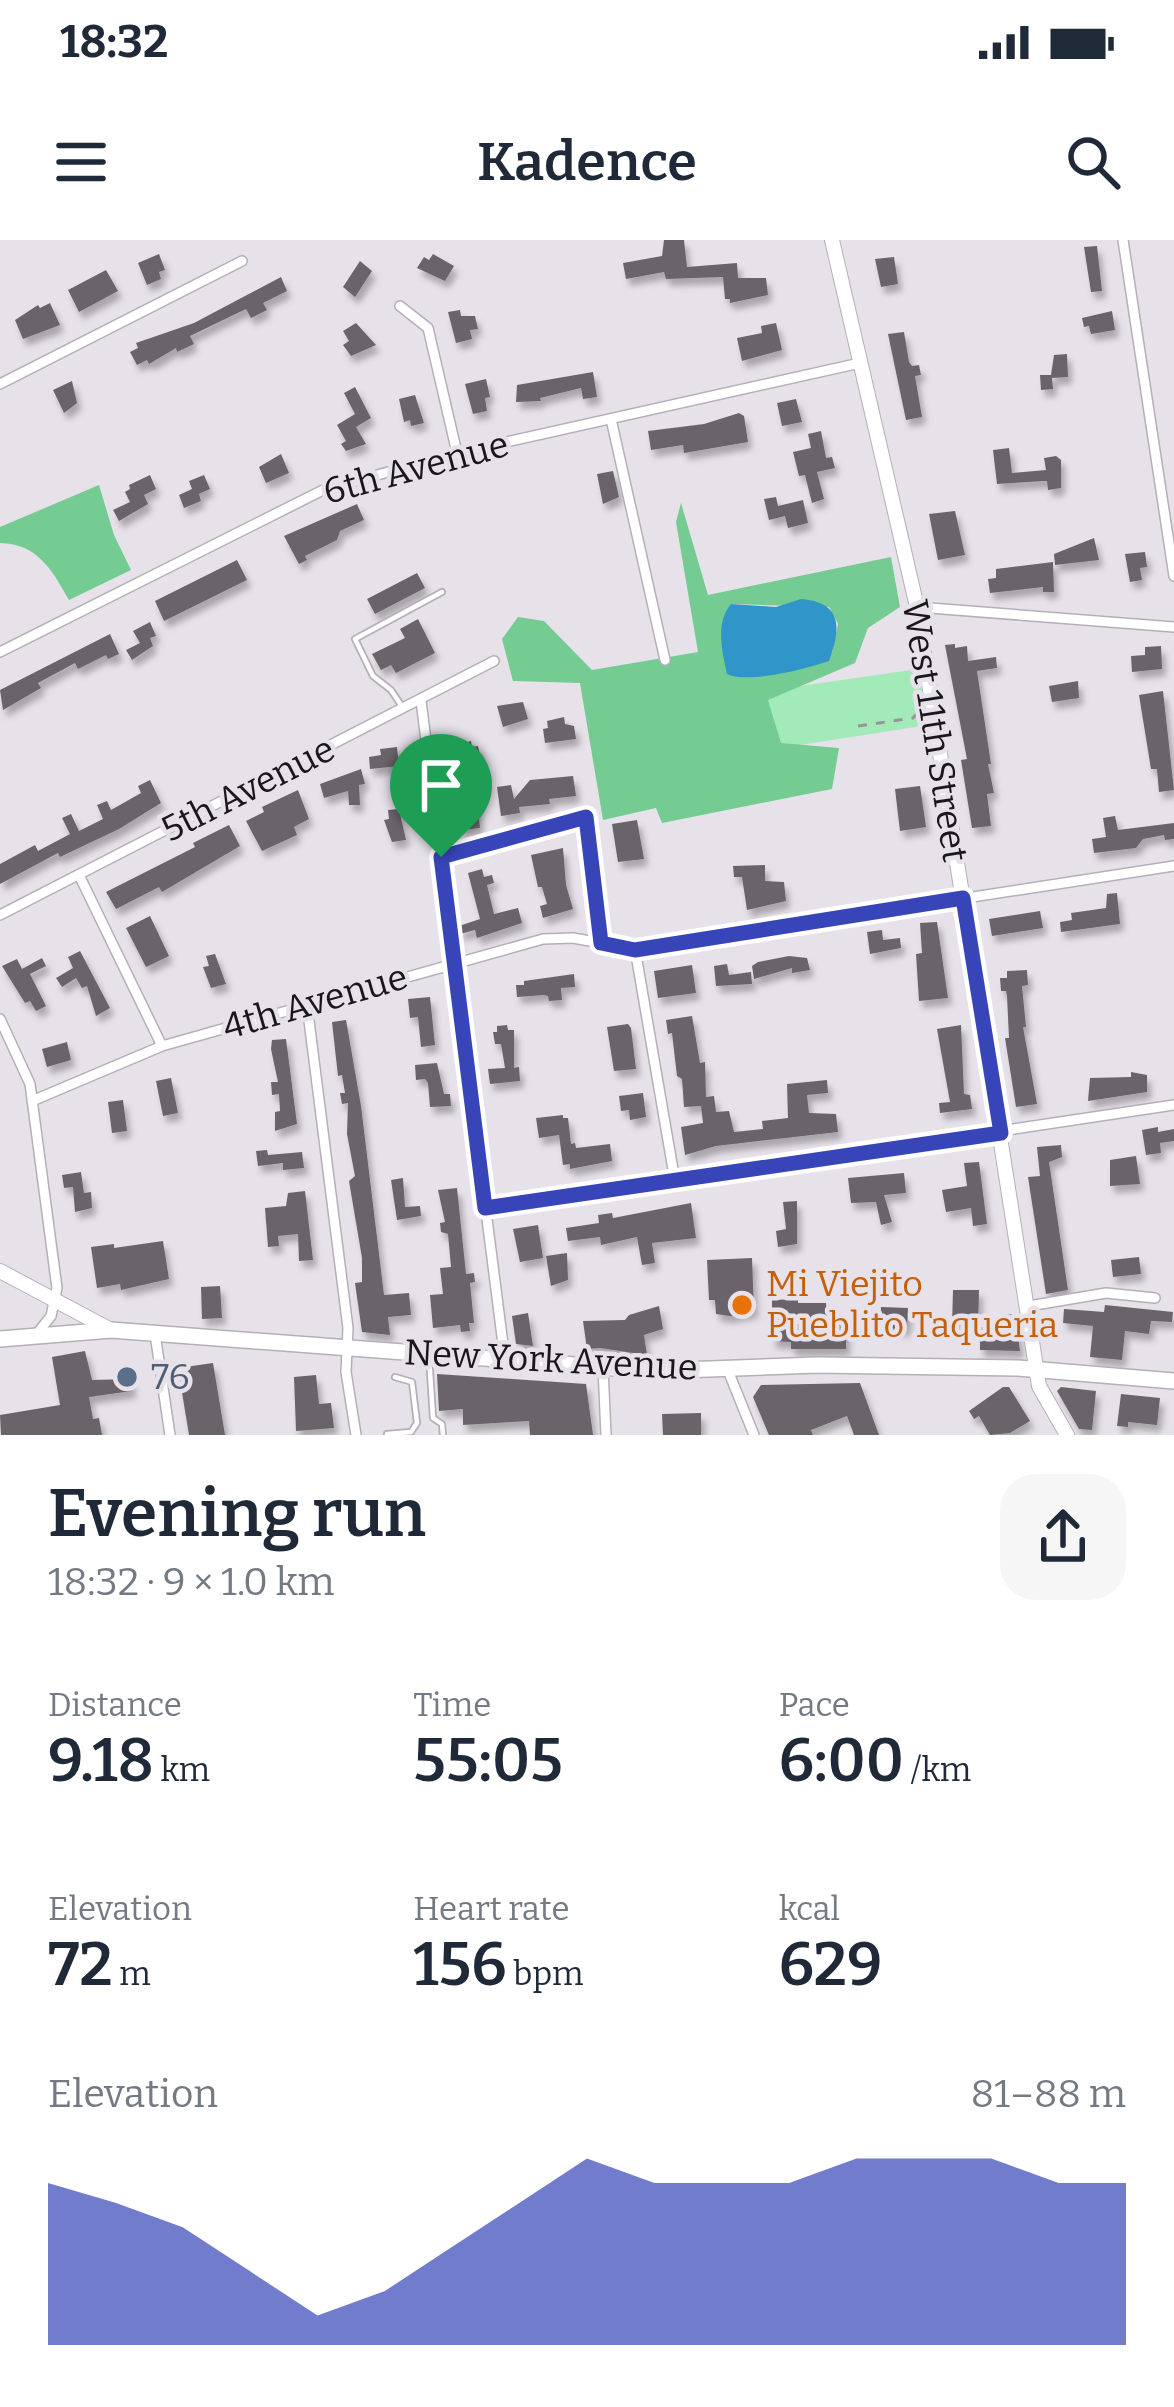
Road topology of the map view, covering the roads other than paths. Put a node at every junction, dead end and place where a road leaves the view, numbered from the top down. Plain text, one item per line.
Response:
1 (832, 240) edge
2 (1123, 240) edge
3 (242, 261) dead end
4 (400, 306) dead end
5 (860, 363) junction
6 (0, 384) edge
7 (611, 419) junction
8 (457, 453) junction
9 (1174, 576) edge
10 (442, 592) dead end
11 (916, 608) junction
12 (1174, 627) edge
13 (0, 652) edge
14 (665, 660) dead end
15 (494, 661) dead end
16 (421, 701) junction
17 (404, 710) junction
18 (441, 857) junction
19 (1174, 866) edge
20 (80, 875) junction
21 (963, 898) junction
22 (0, 915) edge
23 (601, 943) junction
24 (635, 950) junction
25 (454, 962) junction
26 (307, 1005) junction
27 (0, 1018) edge
28 (162, 1046) junction
29 (32, 1101) junction
30 (1174, 1106) edge
31 (1001, 1133) junction
32 (675, 1181) junction
33 (485, 1208) junction
34 (0, 1271) edge
35 (1155, 1298) dead end
36 (55, 1300) junction
37 (1029, 1306) junction
38 (111, 1330) junction
39 (155, 1334) junction
40 (36, 1335) junction
41 (0, 1340) edge
42 (347, 1348) junction
43 (428, 1354) junction
44 (505, 1360) junction
45 (603, 1368) junction
46 (727, 1368) junction
47 (1037, 1369) junction
48 (395, 1377) dead end
49 (1174, 1381) edge
50 (387, 1434) edge
51 (170, 1435) edge
52 (356, 1435) edge
53 (443, 1435) edge
54 (606, 1435) edge
55 (754, 1435) edge
56 (1067, 1435) edge

1 - 5 street, West 11th Street
2 - 9 street
3 - 6 street
4 - 8 street
5 - 7 street, 6th Avenue
5 - 11 street, West 11th Street
7 - 8 street, 6th Avenue
7 - 14 street
8 - 13 street, 6th Avenue
10 - 17 lane
11 - 12 street
11 - 21 street, West 11th Street
15 - 16 street, 5th Avenue
16 - 17 street, 5th Avenue
16 - 18 street
17 - 20 street, 5th Avenue
18 - 23 street
18 - 25 street
19 - 21 street, 4th Avenue
20 - 22 street, 5th Avenue
20 - 28 street
21 - 24 street, 4th Avenue
21 - 31 street, West 11th Street
23 - 24 street, 4th Avenue
23 - 25 street, 4th Avenue
24 - 32 street
25 - 26 street, 4th Avenue
25 - 33 street
26 - 28 street, 4th Avenue
26 - 42 street
27 - 29 street
28 - 29 street, 4th Avenue
29 - 36 street
30 - 31 street
31 - 32 street
31 - 37 street, West 11th Street
32 - 33 street
33 - 44 street
34 - 36 street
35 - 37 street
36 - 38 street
36 - 40 street
37 - 47 street, West 11th Street
38 - 39 main road, New York Avenue
38 - 40 main road, New York Avenue
39 - 42 main road, New York Avenue
39 - 51 street
40 - 41 main road, New York Avenue
42 - 43 main road, New York Avenue
42 - 52 street
43 - 44 main road, New York Avenue
43 - 53 lane
44 - 45 main road, New York Avenue
45 - 46 main road, New York Avenue
45 - 54 street
46 - 47 main road, New York Avenue
46 - 55 street
47 - 49 main road, New York Avenue
47 - 56 street, West 11th Street
48 - 50 lane

